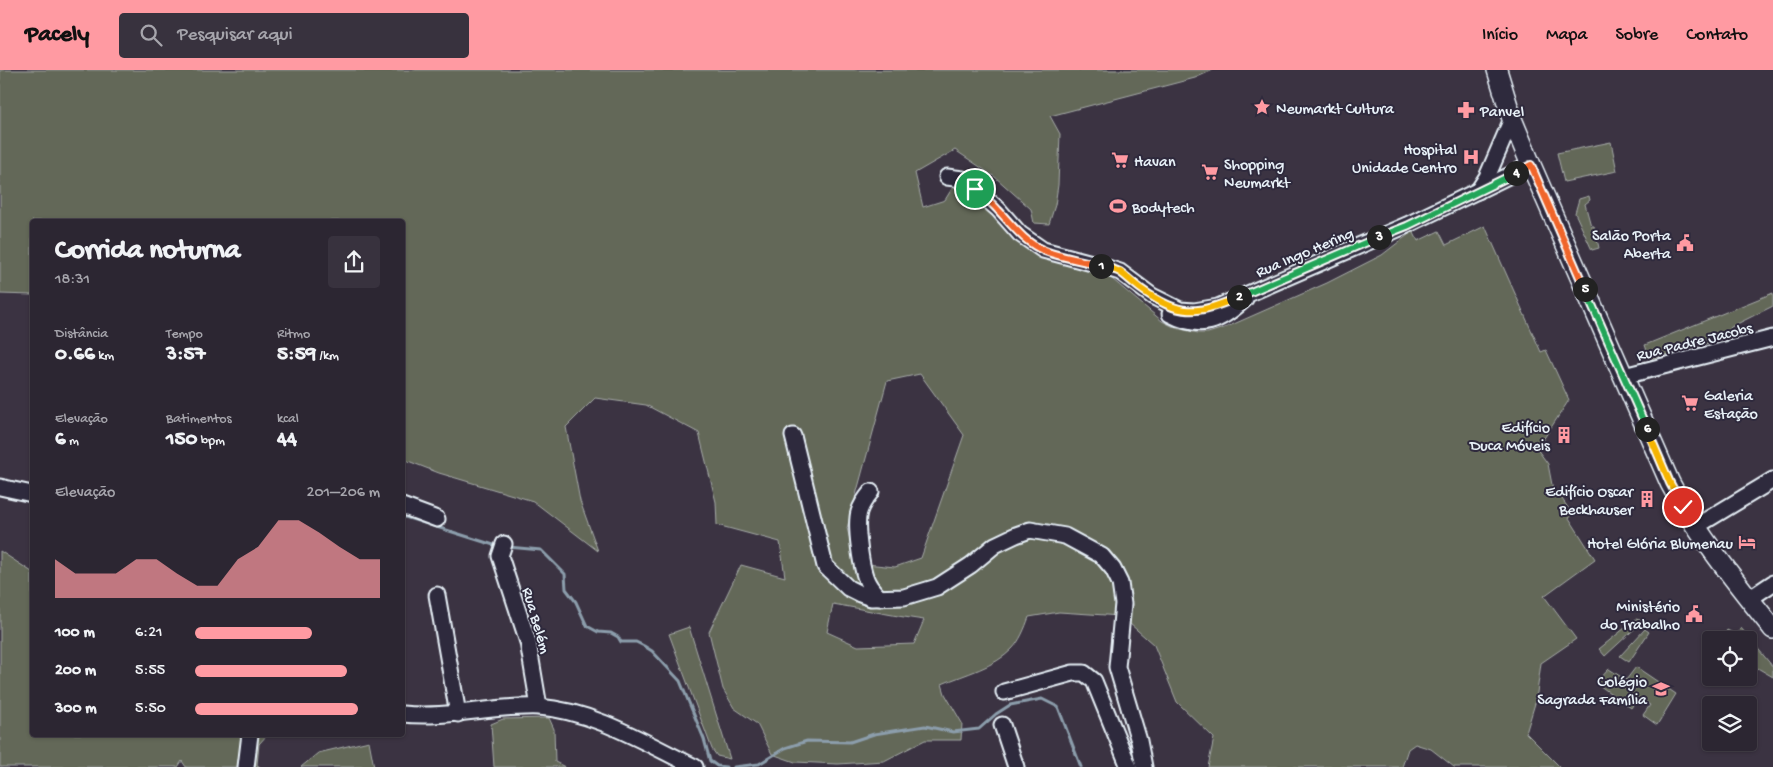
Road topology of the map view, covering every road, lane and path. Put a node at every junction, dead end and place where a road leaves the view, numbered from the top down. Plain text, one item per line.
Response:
1 (1497, 70) edge
2 (1512, 119) junction
3 (1531, 165) junction
4 (947, 177) dead end
5 (1477, 192) junction
6 (1771, 340) edge
7 (1624, 376) junction
8 (793, 436) dead end
9 (1773, 480) edge
10 (0, 486) edge
11 (871, 492) dead end
12 (30, 494) edge
13 (405, 507) edge
14 (437, 519) dead end
15 (1695, 526) junction
16 (502, 550) dead end
17 (1773, 583) edge
18 (438, 595) dead end
19 (880, 598) junction
20 (1749, 599) junction
21 (1773, 629) edge
22 (1004, 692) dead end
23 (539, 707) junction
24 (405, 714) edge
25 (458, 714) junction
26 (1002, 725) dead end
27 (250, 737) edge
28 (246, 767) edge
29 (695, 767) edge
30 (1016, 767) edge
31 (1130, 767) edge
32 (1144, 767) edge

1 - 2 main road
2 - 3 main road
2 - 5 street
3 - 5 street, Rua Ingo Hering
3 - 7 main road
4 - 5 street, Rua Ingo Hering
6 - 7 street, Rua Padre Jacobs
7 - 15 main road
8 - 19 street
9 - 15 street
10 - 12 street
11 - 19 street
13 - 14 street
15 - 20 main road
16 - 23 street, Rua Belém
17 - 20 street
18 - 25 street
19 - 32 street
20 - 21 main road
22 - 31 street
23 - 25 street
23 - 29 street
24 - 25 street
26 - 30 street
27 - 28 street

